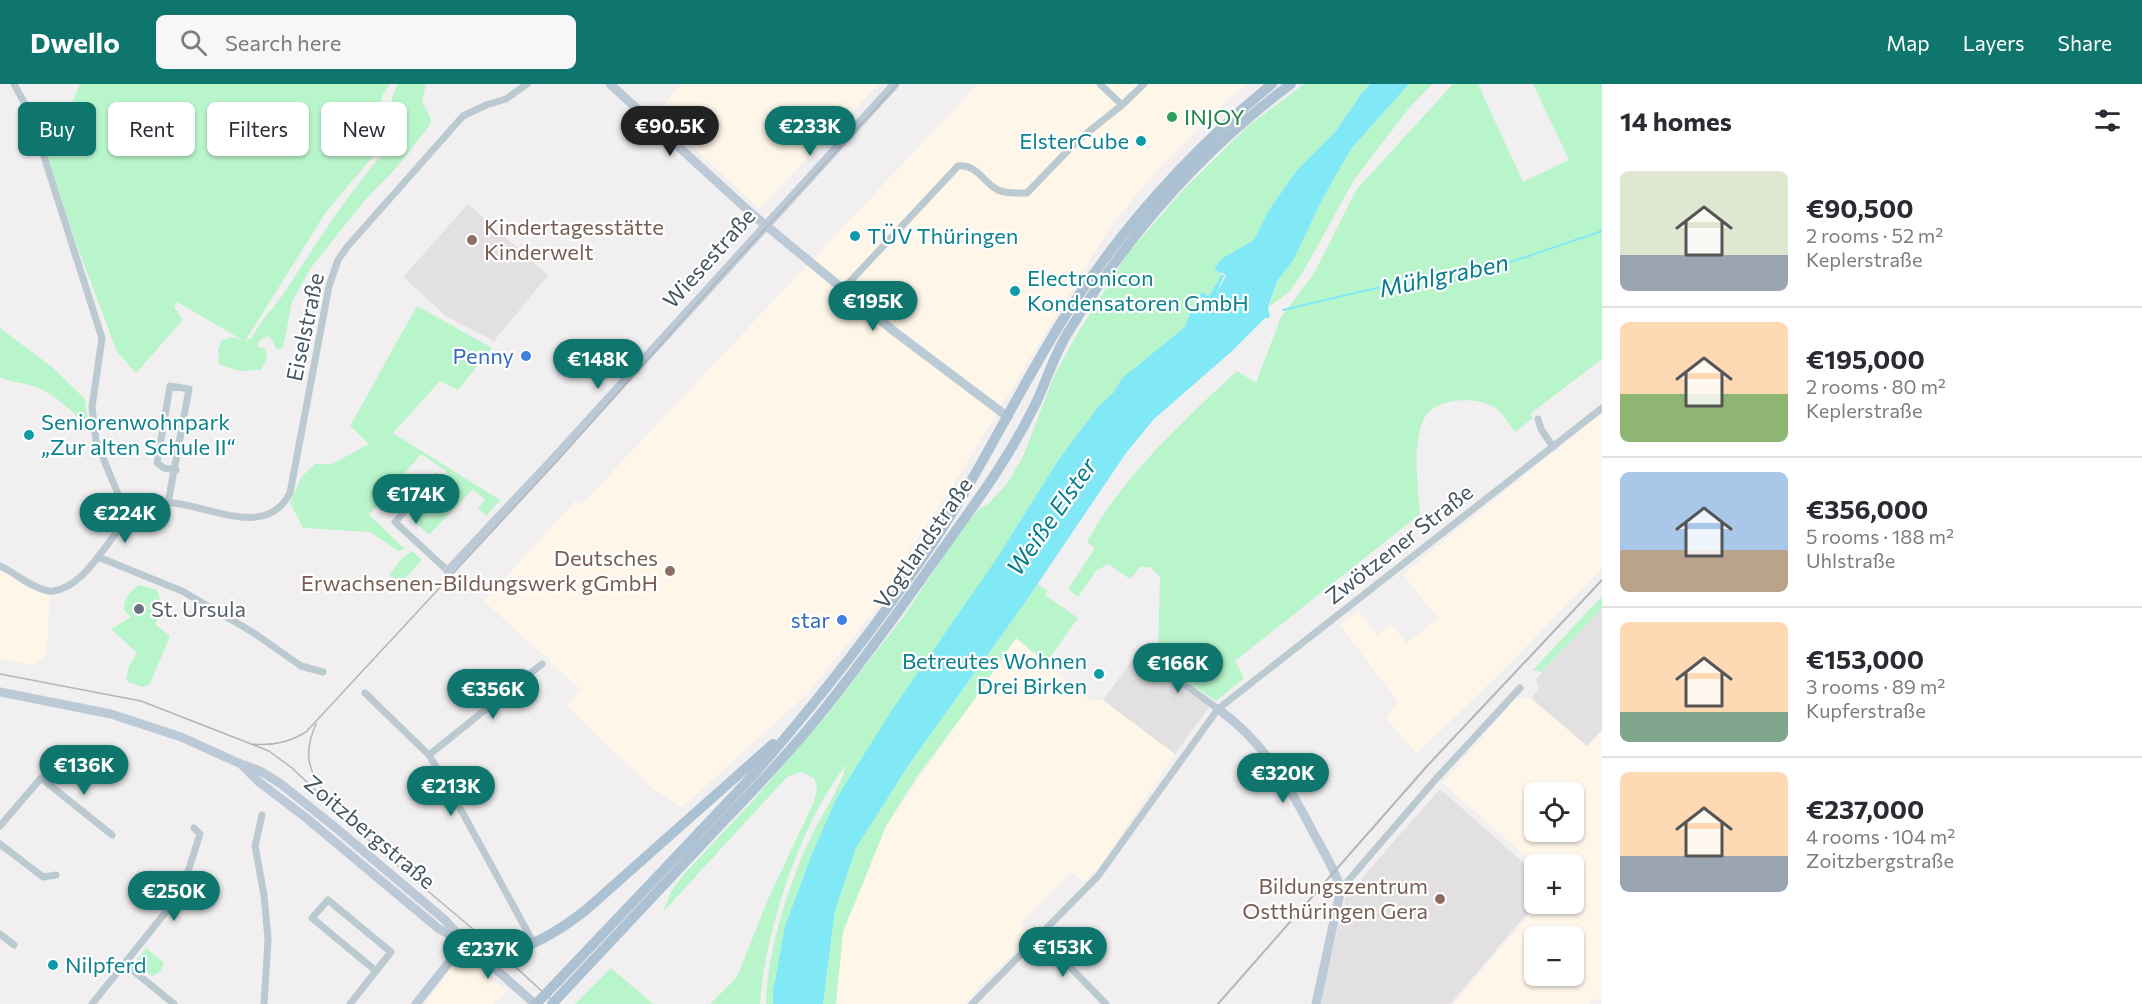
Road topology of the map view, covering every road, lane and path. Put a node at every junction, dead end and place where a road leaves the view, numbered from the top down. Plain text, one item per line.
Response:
1 (14, 84) edge
2 (527, 84) edge
3 (610, 84) edge
4 (895, 84) edge
5 (1100, 84) edge
6 (1144, 84) edge
7 (1272, 84) edge
8 (1291, 84) edge
9 (1122, 105) junction
10 (766, 225) junction
11 (844, 288) junction
12 (1602, 408) edge
13 (1008, 417) junction
14 (1538, 419) dead end
15 (1023, 428) junction
16 (1553, 447) junction
17 (176, 470) junction
18 (436, 477) dead end
19 (168, 503) junction
20 (134, 514) junction
21 (98, 556) junction
22 (0, 566) edge
23 (448, 571) joint
24 (1151, 660) dead end
25 (542, 664) dead end
26 (323, 672) dead end
27 (1520, 688) dead end
28 (0, 692) edge
29 (365, 693) dead end
30 (1218, 709) junction
31 (794, 726) junction
32 (429, 755) junction
33 (241, 764) junction
34 (262, 815) dead end
35 (0, 826) edge
36 (194, 828) dead end
37 (112, 835) dead end
38 (0, 844) edge
39 (56, 874) dead end
40 (1340, 887) junction
41 (0, 934) edge
42 (1039, 935) junction
43 (465, 942) junction
44 (533, 942) junction
45 (14, 945) dead end
46 (125, 964) junction
47 (376, 971) junction
48 (562, 984) junction
49 (92, 1004) edge
50 (174, 1004) edge
51 (264, 1004) edge
52 (350, 1004) edge
53 (416, 1004) edge
54 (536, 1004) edge
55 (552, 1004) edge
56 (972, 1004) edge
57 (1106, 1004) edge
58 (1316, 1004) edge

1 - 20 street
2 - 19 street, Eiselstraße
3 - 10 street
4 - 10 street, Wiesestraße
5 - 9 street
6 - 9 street
7 - 13 main road, Vogtlandstraße
8 - 15 main road, Vogtlandstraße
9 - 11 street
10 - 11 street
10 - 23 street, Wiesestraße
11 - 13 street
12 - 16 street, Zwötzener Straße
13 - 15 main road
13 - 31 main road, Vogtlandstraße
14 - 16 street
15 - 48 main road, Vogtlandstraße
16 - 30 street, Zwötzener Straße
17 - 17 street
17 - 19 street
18 - 23 street, Wiesestraße
19 - 20 street, Eiselstraße
20 - 21 street
21 - 22 street
21 - 26 street
24 - 30 street
25 - 32 street
27 - 40 street
28 - 33 street, Zoitzbergstraße
29 - 32 street
30 - 40 street
30 - 42 street, Zwötzener Straße
31 - 44 main road
31 - 48 main road, Vogtlandstraße
32 - 44 street
33 - 43 street, Zoitzbergstraße
33 - 43 street, Zoitzbergstraße
34 - 51 street
35 - 37 street
36 - 46 street
38 - 39 street
40 - 58 street
41 - 45 street
42 - 56 street, Zwötzener Straße
42 - 57 street
43 - 44 main road
43 - 53 street
43 - 54 street, Zoitzbergstraße
46 - 49 street
46 - 50 street
47 - 47 street
47 - 52 street
48 - 54 main road, Vogtlandstraße, bridge
48 - 55 main road, Vogtlandstraße, bridge

